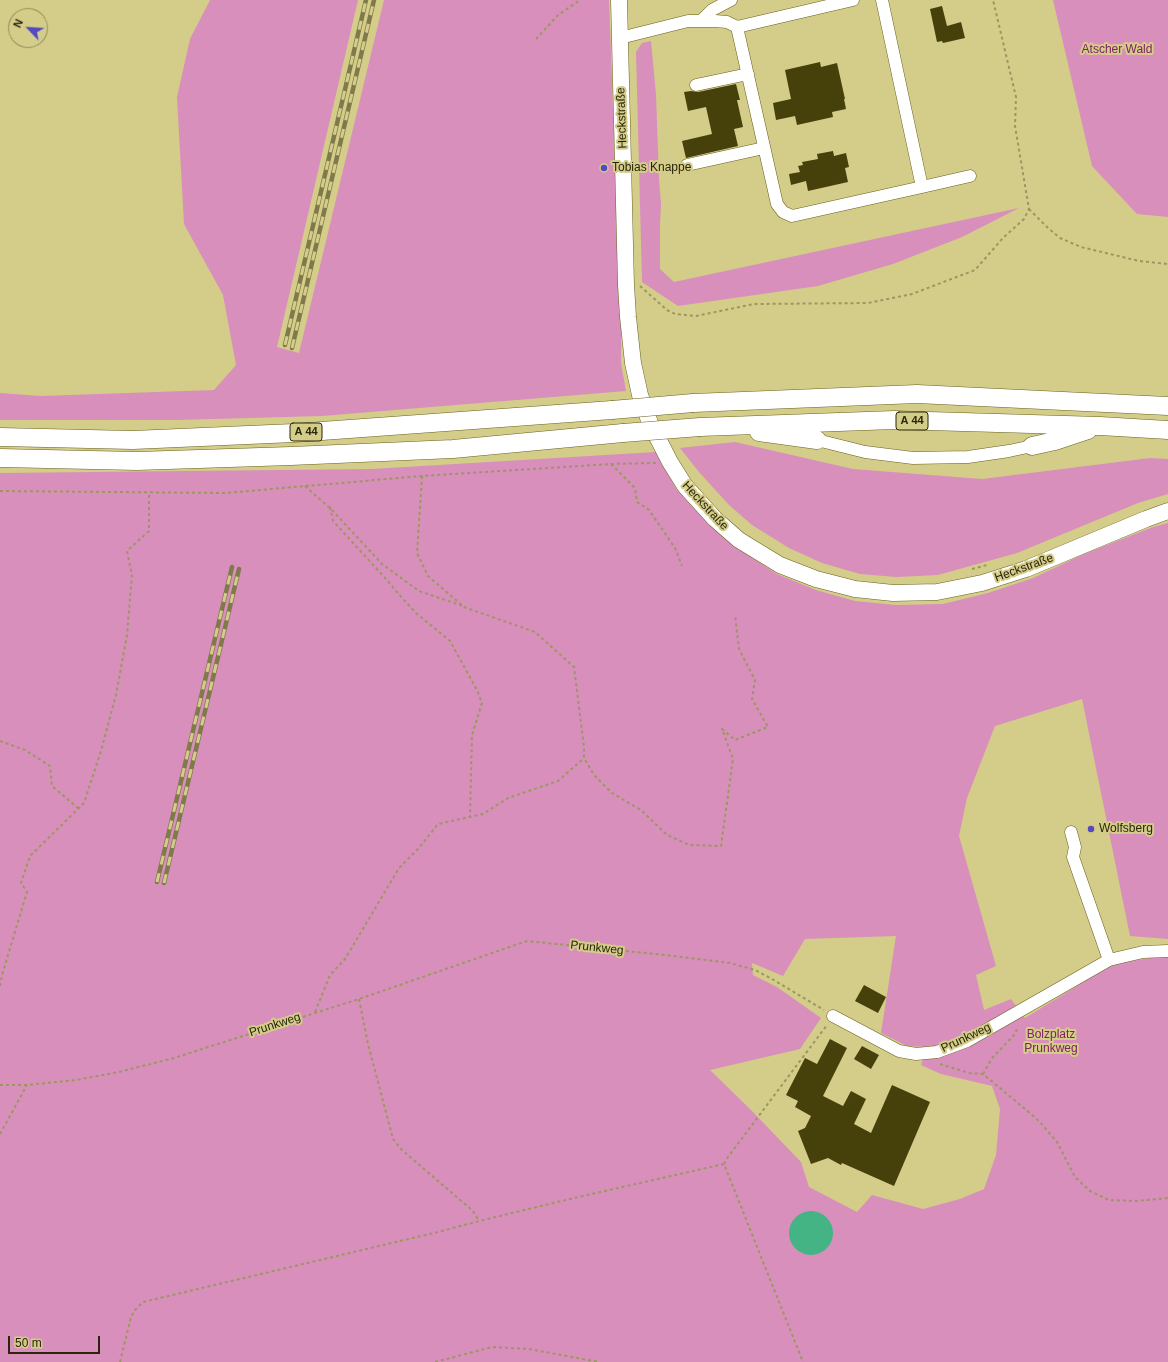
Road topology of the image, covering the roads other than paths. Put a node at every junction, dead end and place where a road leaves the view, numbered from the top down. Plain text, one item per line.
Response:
1 (619, 0) edge
2 (731, 0) edge
3 (853, 0) edge
4 (882, 0) edge
5 (702, 20) junction
6 (737, 27) junction
7 (620, 38) junction
8 (748, 74) junction
9 (696, 85) dead end
10 (764, 148) junction
11 (687, 165) dead end
12 (970, 176) dead end
13 (922, 186) junction
14 (1168, 406) edge
15 (725, 426) junction
16 (1100, 426) junction
17 (1168, 430) edge
18 (0, 437) edge
19 (817, 440) joint
20 (1032, 446) joint
21 (0, 458) edge
22 (1168, 511) edge
23 (1071, 832) dead end
24 (1168, 951) edge
25 (1109, 960) junction
26 (833, 1016) road end

1 - 7 main road, Heckstraße
2 - 5 street
3 - 6 street
4 - 13 street
5 - 6 street
5 - 7 street
6 - 8 street
7 - 22 main road, Heckstraße
8 - 9 street
8 - 10 street
10 - 11 street
10 - 13 street
12 - 13 street
14 - 18 highway, A 44, bridge
15 - 16 highway, A 44
15 - 19 highway
15 - 21 highway, A 44, bridge
16 - 17 highway, A 44
16 - 20 highway
19 - 20 street
23 - 25 street
24 - 25 street, Prunkweg
25 - 26 street, Prunkweg

